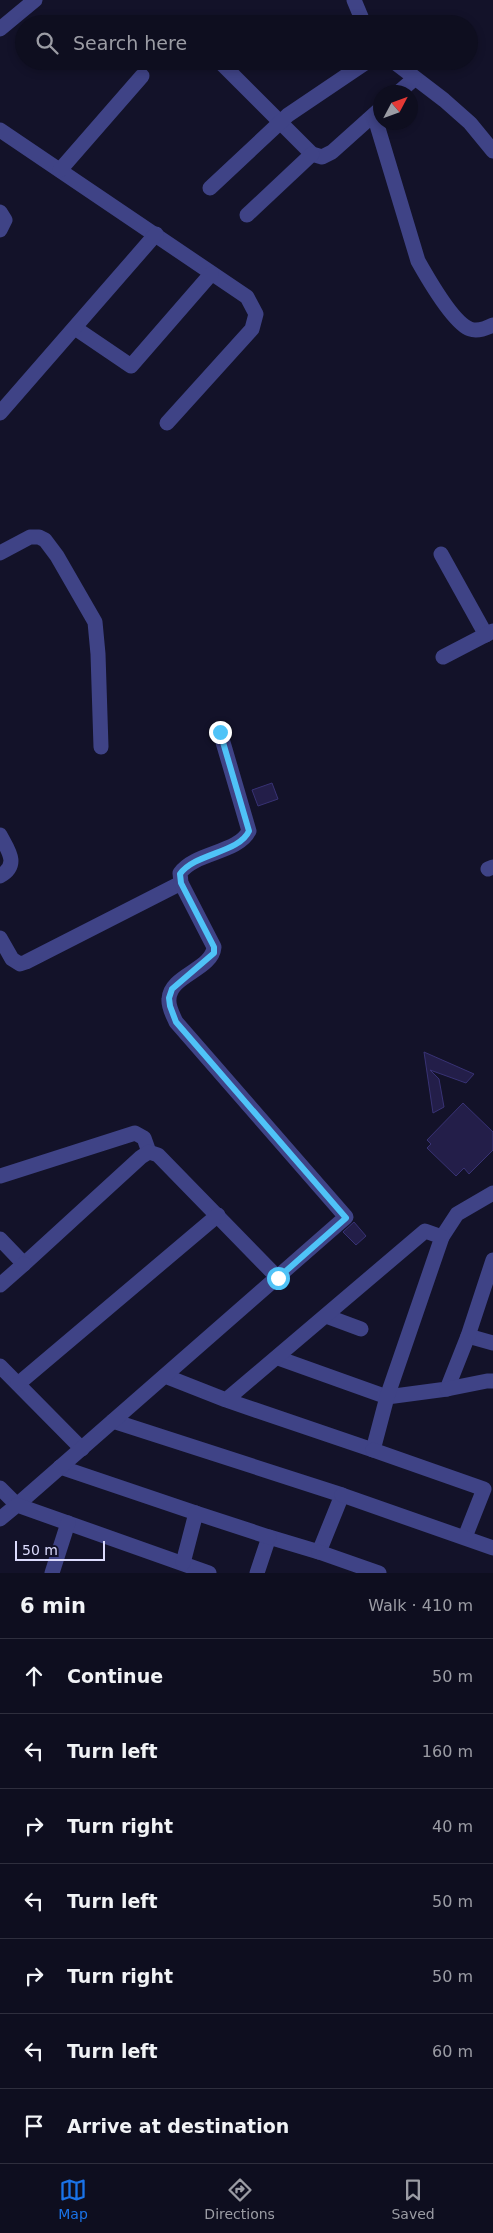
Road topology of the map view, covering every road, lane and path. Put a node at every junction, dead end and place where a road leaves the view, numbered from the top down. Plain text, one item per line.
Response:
1 (35, 0) edge
2 (354, 0) edge
3 (17, 15) edge
4 (360, 15) edge
5 (15, 17) edge
6 (0, 29) edge
7 (228, 70) edge
8 (355, 70) edge
9 (403, 70) edge
10 (142, 76) dead end
11 (414, 79) junction
12 (407, 85) edge
13 (373, 116) edge
14 (280, 123) junction
15 (0, 130) edge
16 (382, 130) edge
17 (493, 151) edge
18 (312, 154) junction
19 (60, 170) junction
20 (210, 188) dead end
21 (0, 212) edge
22 (247, 215) dead end
23 (0, 230) edge
24 (156, 234) junction
25 (211, 274) junction
26 (493, 324) edge
27 (75, 328) junction
28 (0, 414) edge
29 (167, 423) dead end
30 (0, 553) edge
31 (440, 554) dead end
32 (489, 633) edge
33 (444, 657) dead end
34 (220, 732) dead end
35 (101, 747) dead end
36 (0, 835) edge
37 (0, 876) edge
38 (181, 883) junction
39 (0, 938) edge
40 (149, 1152) junction
41 (0, 1176) edge
42 (493, 1193) edge
43 (218, 1214) junction
44 (442, 1237) junction
45 (0, 1239) edge
46 (493, 1260) edge
47 (24, 1264) junction
48 (278, 1278) junction
49 (0, 1285) edge
50 (326, 1316) junction
51 (361, 1328) dead end
52 (468, 1336) junction
53 (493, 1343) edge
54 (278, 1358) junction
55 (0, 1366) edge
56 (165, 1376) junction
57 (493, 1382) edge
58 (18, 1384) junction
59 (447, 1390) junction
60 (387, 1397) junction
61 (226, 1400) junction
62 (113, 1421) junction
63 (82, 1448) junction
64 (373, 1450) junction
65 (60, 1468) junction
66 (0, 1488) edge
67 (488, 1491) edge
68 (342, 1495) junction
69 (17, 1505) junction
70 (196, 1513) junction
71 (0, 1519) edge
72 (68, 1523) junction
73 (269, 1537) junction
74 (465, 1537) junction
75 (493, 1548) edge
76 (319, 1552) junction
77 (183, 1563) junction
78 (52, 1573) edge
79 (209, 1573) edge
80 (257, 1573) edge
81 (379, 1573) edge

1 - 3 street
2 - 4 street
5 - 6 street
7 - 14 street
8 - 14 street
9 - 11 street
10 - 19 street
11 - 12 street
11 - 17 street
13 - 18 street
14 - 18 street
14 - 20 street
15 - 19 street
16 - 26 street
18 - 22 street
19 - 24 street
21 - 23 street
24 - 25 street
24 - 27 street
25 - 27 street
25 - 29 street
27 - 28 street
30 - 35 street
31 - 32 street
32 - 33 street
34 - 38 street
36 - 37 street
38 - 39 street
38 - 48 street
40 - 41 street
40 - 43 street
40 - 47 street
42 - 44 street
43 - 48 street
43 - 58 street
44 - 50 street
44 - 60 street
45 - 47 street
46 - 52 street
47 - 49 street
48 - 56 street
50 - 51 street
50 - 54 street
52 - 53 street
52 - 59 street
54 - 60 street
54 - 61 street
55 - 58 street
56 - 61 street
56 - 62 street
57 - 59 street
58 - 63 street
59 - 60 street
60 - 64 street
61 - 64 street
62 - 63 street
62 - 68 street
63 - 65 street
64 - 67 street
65 - 69 street
65 - 70 street
66 - 69 street
67 - 74 street
68 - 74 street
68 - 76 street
69 - 71 street
69 - 72 street
70 - 73 street
70 - 77 street
72 - 77 street
72 - 78 street
73 - 76 street
73 - 80 street
74 - 75 street
76 - 81 street
77 - 79 street

